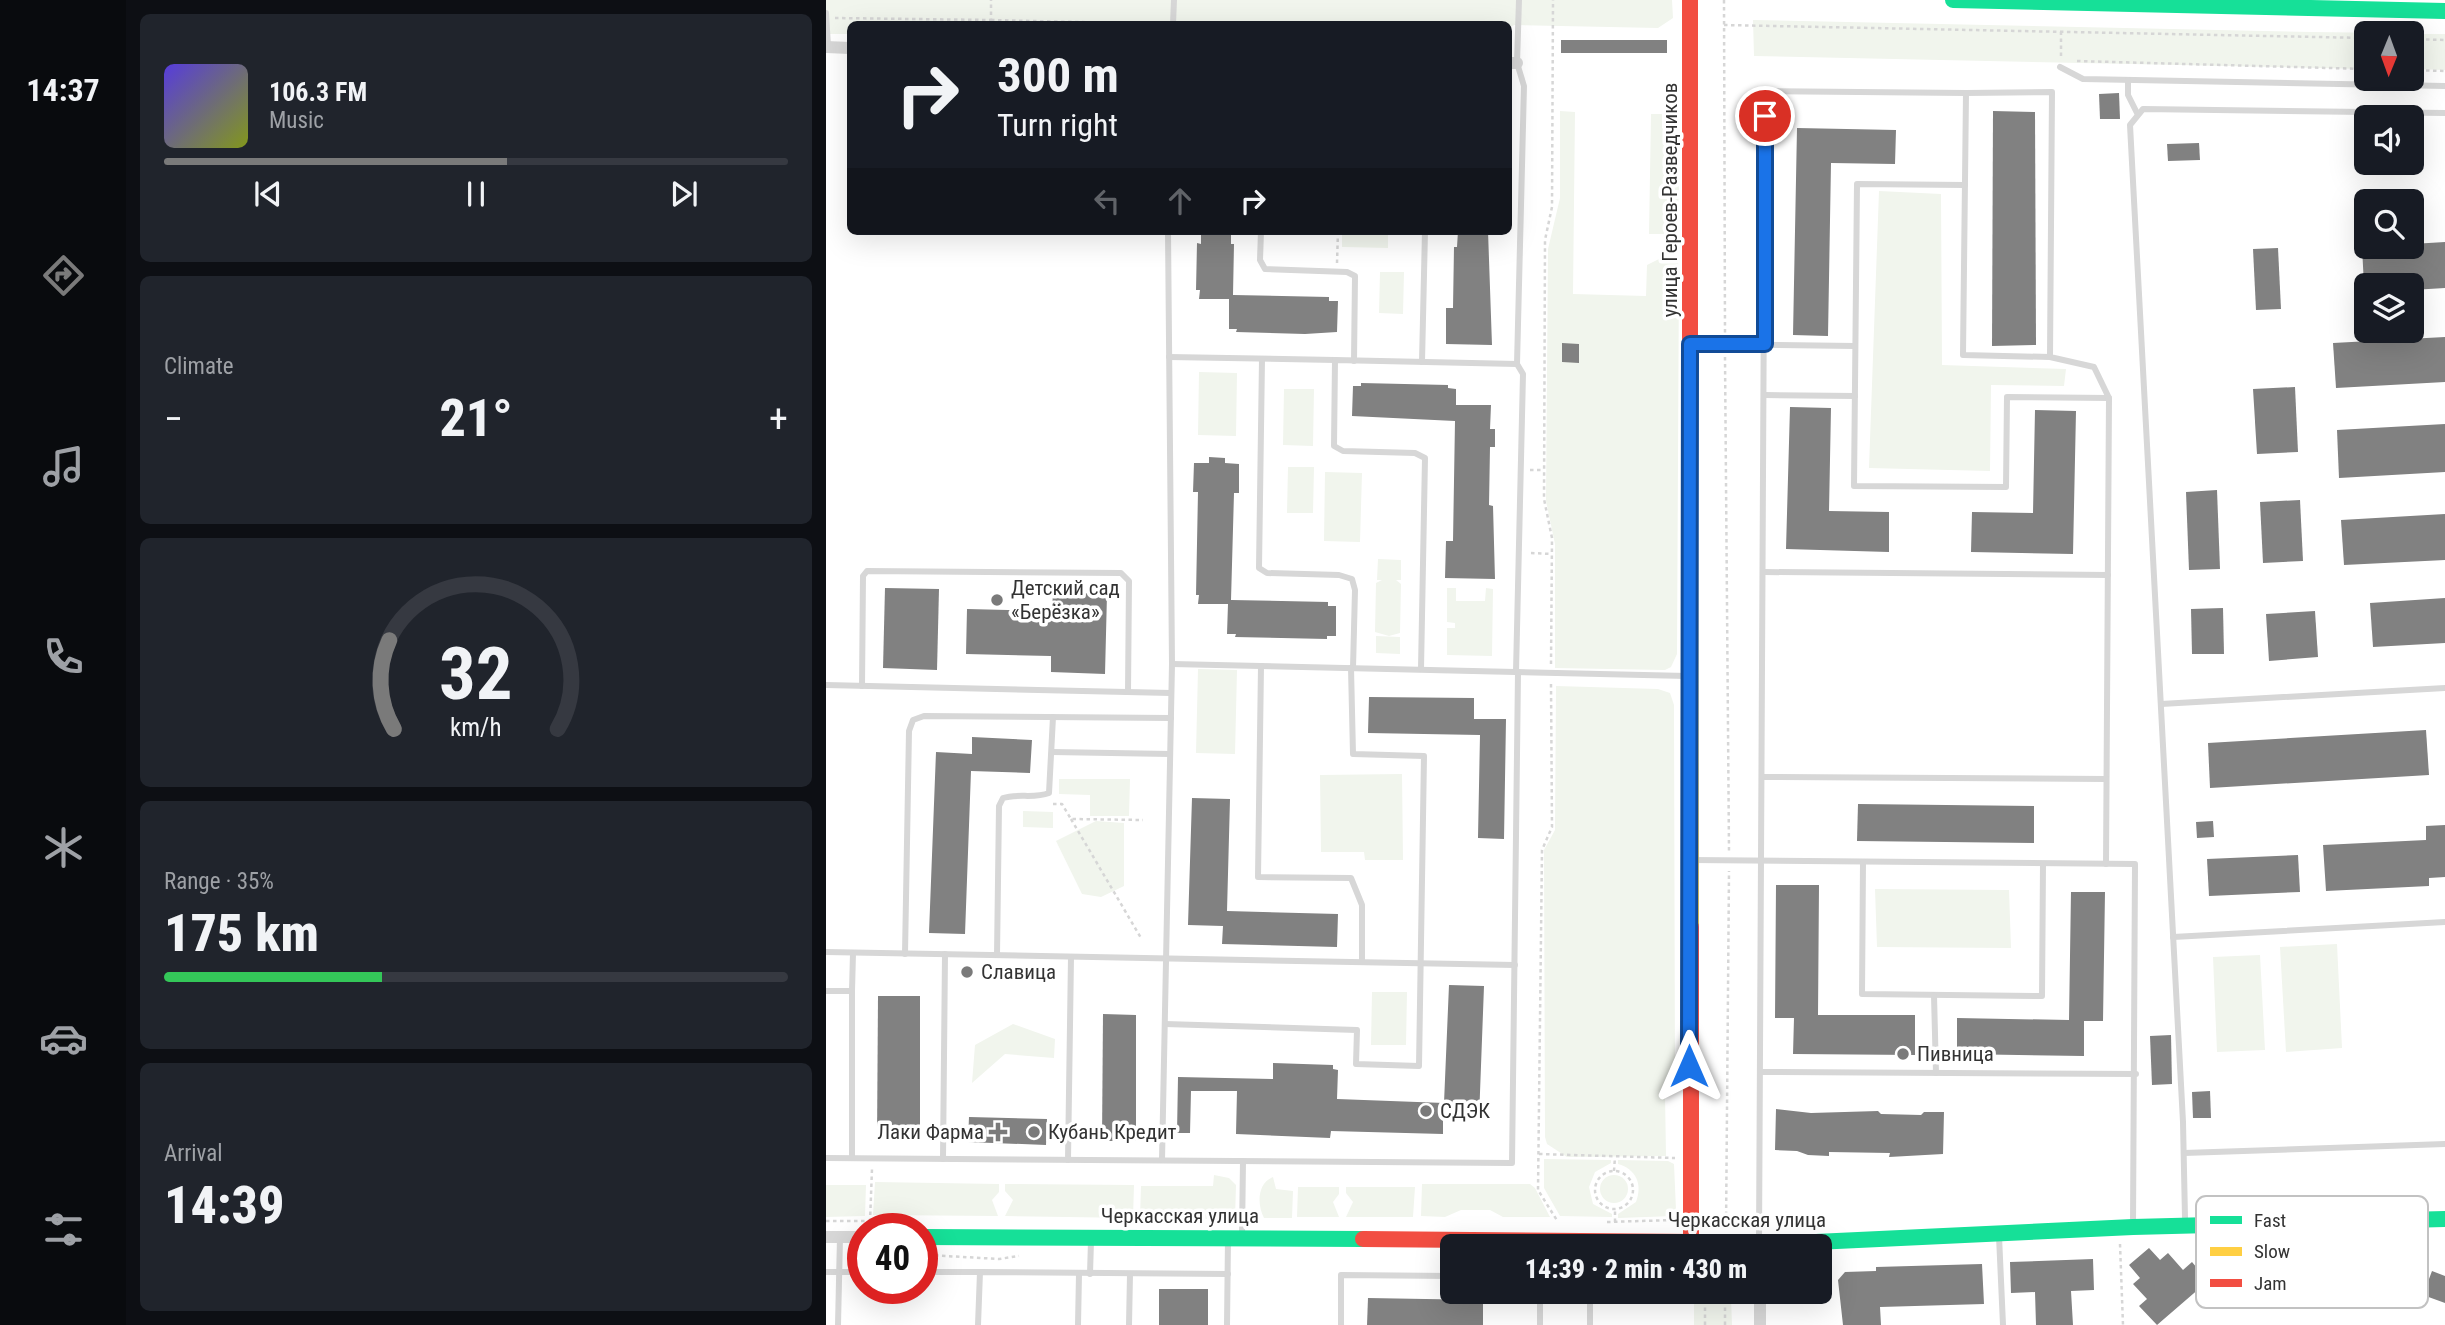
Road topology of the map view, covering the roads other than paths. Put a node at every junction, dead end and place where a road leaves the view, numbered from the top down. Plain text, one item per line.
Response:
1 (1174, 0) edge
2 (1519, 0) edge
3 (1690, 0) edge
4 (1953, 0) edge
5 (2123, 2) edge
6 (2445, 11) edge
7 (826, 15) edge
8 (1173, 21) edge
9 (827, 47) edge
10 (847, 48) edge
11 (1513, 63) edge
12 (2060, 67) road end
13 (2128, 80) junction
14 (2445, 86) edge
15 (1966, 93) junction
16 (2137, 113) junction
17 (2445, 113) edge
18 (1965, 185) junction
19 (1168, 235) edge
20 (1261, 235) edge
21 (1425, 235) edge
22 (1690, 344) junction
23 (1765, 344) junction
24 (1855, 346) junction
25 (1169, 356) junction
26 (2050, 356) junction
27 (1262, 359) junction
28 (1335, 360) junction
29 (1354, 361) junction
30 (1422, 362) junction
31 (1517, 365) junction
32 (1765, 395) junction
33 (1855, 396) junction
34 (2109, 398) junction
35 (1763, 572) junction
36 (2108, 575) junction
37 (1172, 664) junction
38 (1261, 666) junction
39 (1352, 668) junction
40 (1421, 669) junction
41 (1517, 672) junction
42 (1689, 676) junction
43 (826, 685) edge
44 (862, 686) junction
45 (2445, 688) edge
46 (1128, 692) junction
47 (1171, 693) junction
48 (2161, 704) junction
49 (1054, 717) junction
50 (1171, 718) junction
51 (1052, 752) junction
52 (1170, 754) junction
53 (1762, 777) junction
54 (2106, 779) junction
55 (1688, 860) junction
56 (1762, 862) junction
57 (1863, 862) junction
58 (2043, 864) junction
59 (2106, 864) junction
60 (2445, 922) edge
61 (2173, 937) junction
62 (826, 952) edge
63 (853, 953) junction
64 (905, 954) junction
65 (945, 954) junction
66 (997, 955) junction
67 (1071, 957) junction
68 (1166, 958) junction
69 (1362, 962) junction
70 (1421, 963) junction
71 (1515, 965) junction
72 (826, 990) edge
73 (852, 991) junction
74 (1934, 995) junction
75 (1165, 1024) junction
76 (1760, 1072) junction
77 (1936, 1073) junction
78 (2136, 1074) junction
79 (2445, 1144) edge
80 (2184, 1153) junction
81 (826, 1158) edge
82 (852, 1158) junction
83 (943, 1159) junction
84 (1068, 1160) junction
85 (1162, 1160) junction
86 (1243, 1161) junction
87 (2185, 1218) dead end
88 (2196, 1225) edge
89 (2133, 1227) junction
90 (938, 1230) edge
91 (1999, 1233) junction
92 (1690, 1234) edge
93 (1759, 1234) edge
94 (1091, 1236) junction
95 (826, 1237) edge
96 (840, 1237) junction
97 (847, 1237) edge
98 (1235, 1237) junction
99 (1440, 1240) edge
100 (1832, 1241) edge
101 (826, 1272) edge
102 (839, 1272) junction
103 (847, 1272) edge
104 (938, 1272) edge
105 (980, 1272) junction
106 (1079, 1274) junction
107 (1090, 1274) junction
108 (1130, 1274) junction
109 (1227, 1274) junction
110 (1440, 1276) edge
111 (1540, 1304) edge
112 (1590, 1304) edge
113 (1760, 1304) edge
114 (838, 1325) edge
115 (978, 1325) edge
116 (1078, 1325) edge
117 (1129, 1325) edge
118 (1227, 1325) edge
119 (1340, 1325) edge
120 (1540, 1325) edge
121 (1590, 1325) edge
122 (1760, 1325) edge
123 (2003, 1325) edge

1 - 8 lane
2 - 11 lane
3 - 22 street, улица Героев-Разведчиков
4 - 5 street
5 - 6 street
7 - 9 lane
9 - 10 street
11 - 31 lane
12 - 13 lane
13 - 14 lane
13 - 16 lane
15 - 18 lane
15 - 23 lane
15 - 26 lane
16 - 17 lane
16 - 48 lane
18 - 24 lane
18 - 26 lane
19 - 25 lane
20 - 29 lane
21 - 30 lane
22 - 23 lane
22 - 42 street, улица Героев-Разведчиков
23 - 24 lane
23 - 32 lane
24 - 33 lane
25 - 27 lane
25 - 37 lane
26 - 34 lane
27 - 28 lane
27 - 39 lane
28 - 29 lane
28 - 40 lane
29 - 30 lane
30 - 31 lane
31 - 41 lane
32 - 33 lane
32 - 35 lane
33 - 34 lane
34 - 36 lane
35 - 36 lane
35 - 53 lane
36 - 54 lane
37 - 38 lane
37 - 47 lane
38 - 39 lane
38 - 69 lane
39 - 40 lane
39 - 70 lane
40 - 41 lane
41 - 42 lane
41 - 71 lane
42 - 55 street, улица Героев-Разведчиков
43 - 44 lane
44 - 46 lane
44 - 46 lane
45 - 48 lane
46 - 47 lane
47 - 50 lane
48 - 61 lane
49 - 50 lane
49 - 51 lane
49 - 64 lane
50 - 52 lane
51 - 52 lane
51 - 66 lane
52 - 68 lane
53 - 54 lane
53 - 56 lane
54 - 59 lane
55 - 56 lane
55 - 92 street, улица Героев-Разведчиков
56 - 57 lane
56 - 76 lane
57 - 58 lane
57 - 74 lane
58 - 59 lane
58 - 74 lane
59 - 78 lane
60 - 61 lane
61 - 80 lane
62 - 63 lane
63 - 64 lane
63 - 73 lane
64 - 65 lane
65 - 66 lane
65 - 83 lane
66 - 67 lane
67 - 68 lane
67 - 84 lane
68 - 69 lane
68 - 75 lane
69 - 70 lane
70 - 71 lane
70 - 75 lane
71 - 86 lane
72 - 73 lane
73 - 82 lane
74 - 77 lane
75 - 85 lane
76 - 77 lane
76 - 93 lane
77 - 78 lane
78 - 89 lane
79 - 80 lane
80 - 87 lane
81 - 82 lane
82 - 83 lane
83 - 84 lane
84 - 85 lane
85 - 86 lane
86 - 98 lane
88 - 89 street, Черкасская улица
89 - 91 street, Черкасская улица
90 - 94 street, Черкасская улица
91 - 100 street, Черкасская улица
91 - 123 lane
94 - 98 street, Черкасская улица
94 - 107 lane
95 - 96 street
96 - 97 street
96 - 102 lane
98 - 99 street, Черкасская улица
98 - 109 lane
101 - 102 lane
102 - 103 lane
102 - 114 lane
104 - 105 lane
105 - 106 lane
105 - 115 lane
106 - 107 lane
106 - 116 lane
107 - 108 lane
108 - 109 lane
108 - 117 lane
109 - 118 lane
110 - 119 lane
111 - 120 lane
112 - 121 lane
113 - 122 street

